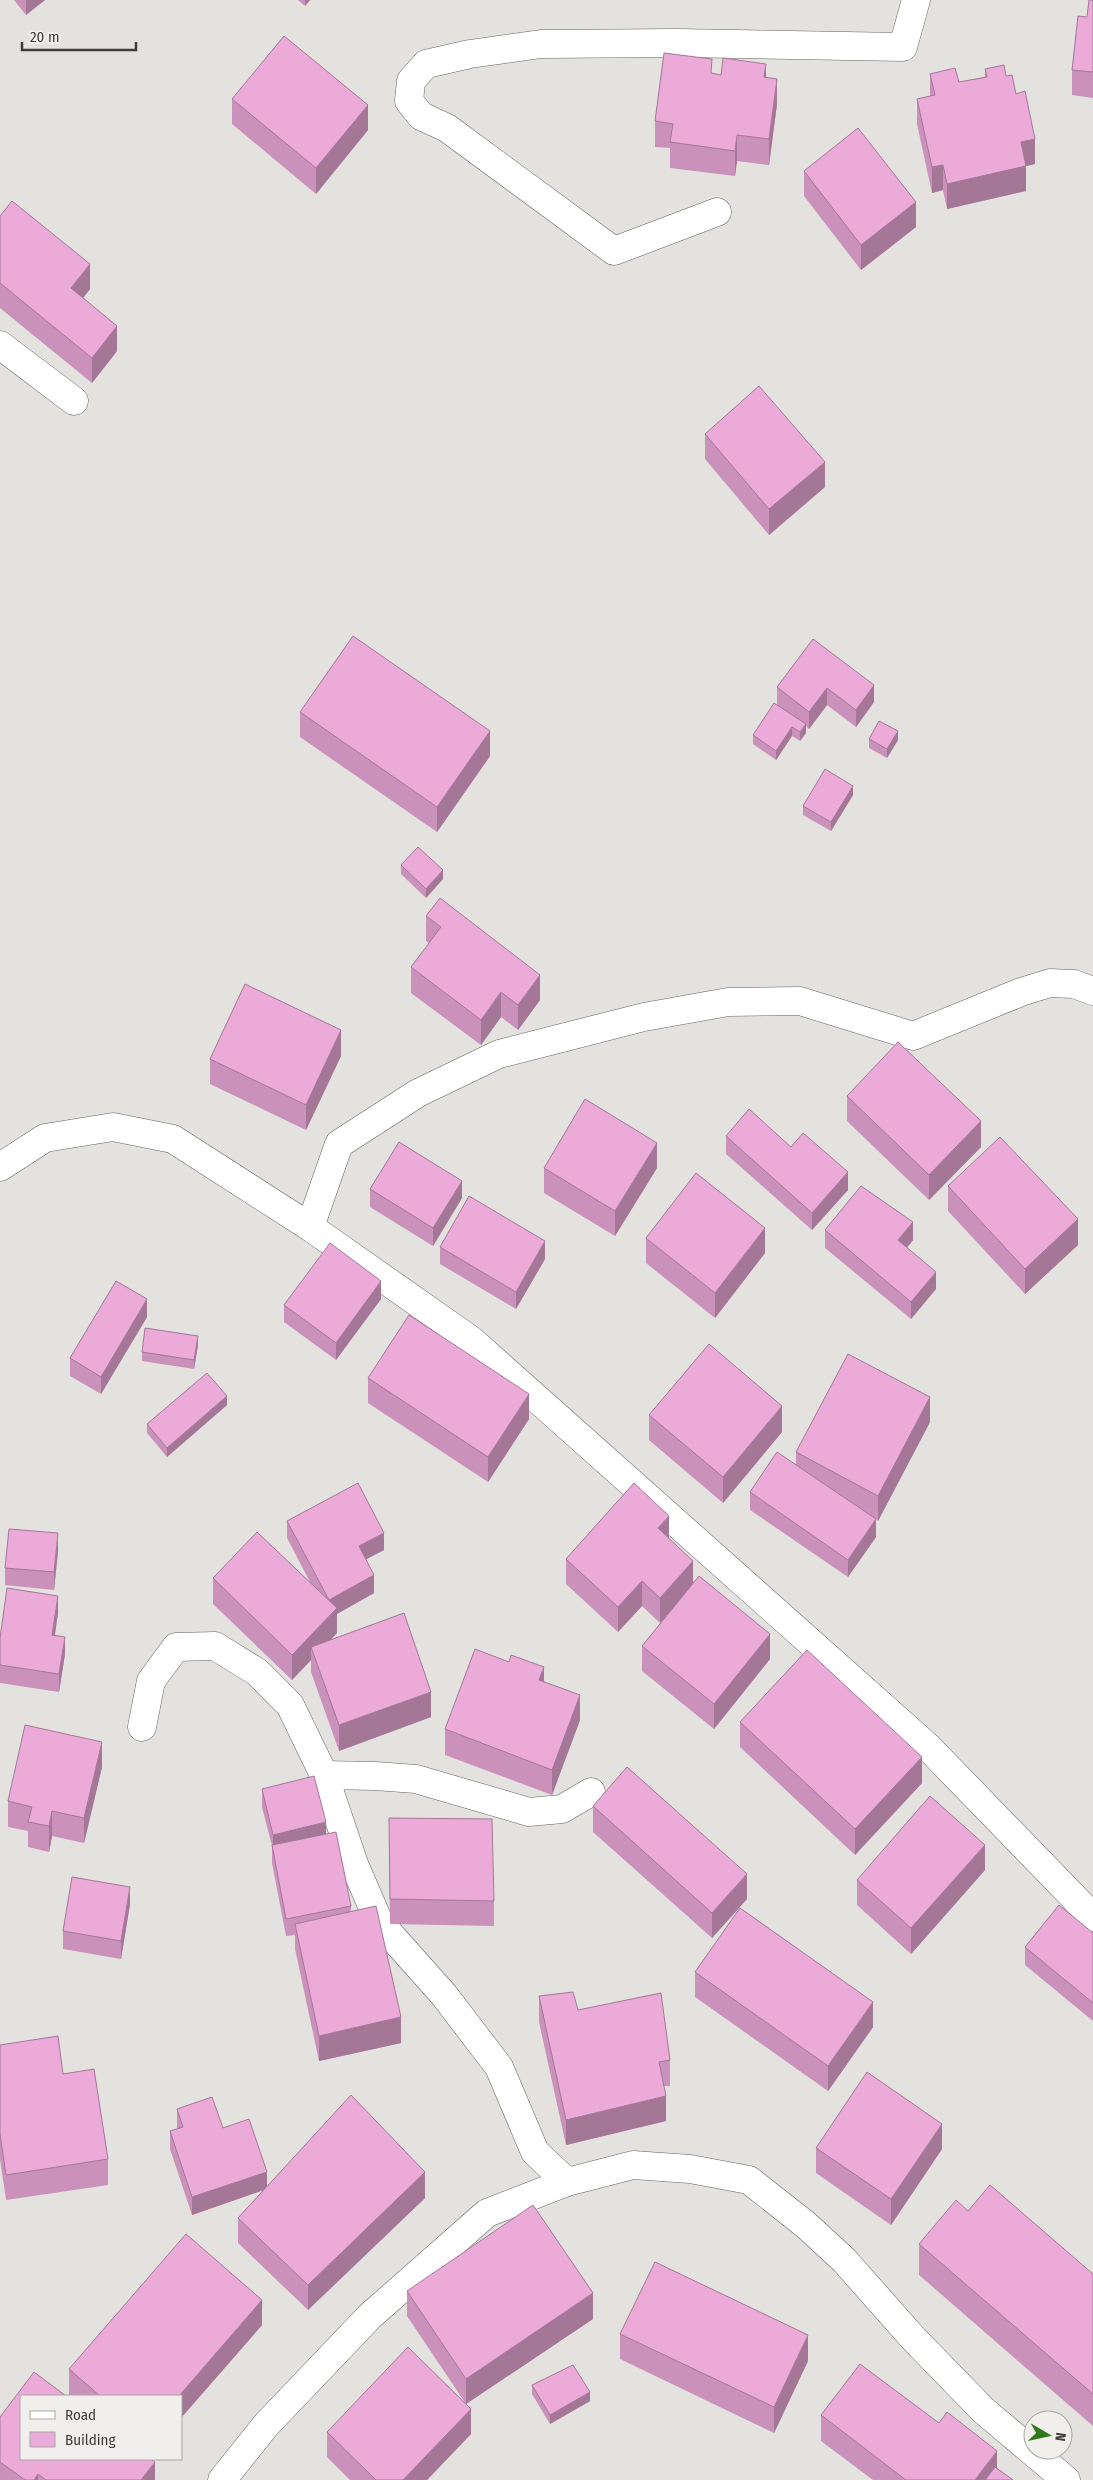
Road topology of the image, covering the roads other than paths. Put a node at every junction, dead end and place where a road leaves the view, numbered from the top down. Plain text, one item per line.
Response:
1 (916, 0) edge
2 (717, 212) dead end
3 (0, 345) edge
4 (74, 401) dead end
5 (1093, 991) edge
6 (0, 1167) edge
7 (310, 1227) junction
8 (142, 1727) dead end
9 (324, 1775) junction
10 (591, 1792) dead end
11 (1093, 1917) edge
12 (567, 2182) junction
13 (222, 2480) edge
14 (1066, 2480) edge

1 - 2 street
3 - 4 street
5 - 7 street
6 - 7 street
7 - 11 street
8 - 9 street
9 - 10 street
9 - 12 street
12 - 13 street
12 - 14 street

